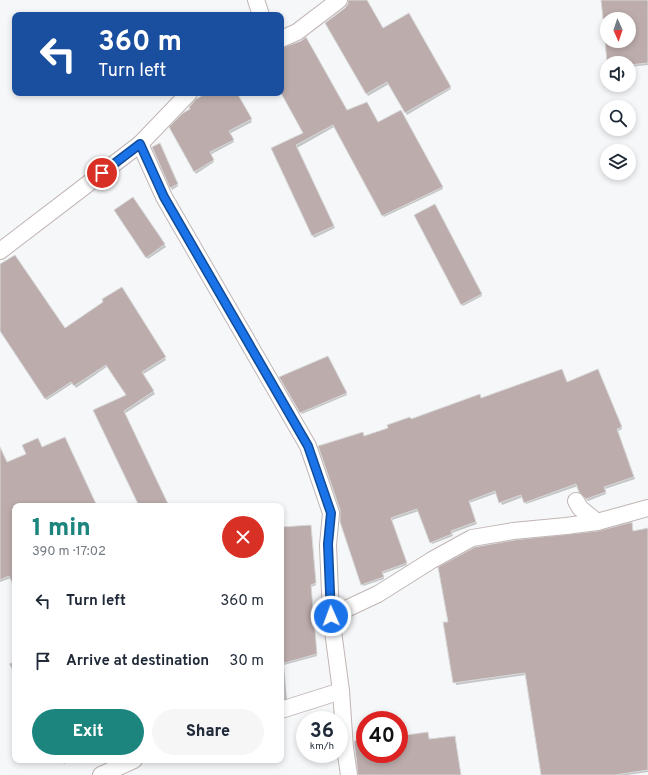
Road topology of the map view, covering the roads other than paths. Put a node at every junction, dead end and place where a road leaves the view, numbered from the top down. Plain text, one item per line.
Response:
1 (256, 0) edge
2 (339, 0) edge
3 (260, 12) edge
4 (284, 38) edge
5 (186, 96) edge
6 (140, 144) junction
7 (0, 251) edge
8 (576, 501) dead end
9 (648, 508) edge
10 (597, 522) junction
11 (331, 616) junction
12 (341, 691) junction
13 (284, 709) edge
14 (127, 763) edge
15 (101, 775) edge
16 (350, 775) edge

1 - 3 street
2 - 4 street
5 - 6 street
6 - 7 street
6 - 11 street
8 - 10 street
9 - 10 street
10 - 11 street
11 - 12 street
12 - 13 street
12 - 16 street
14 - 15 street

